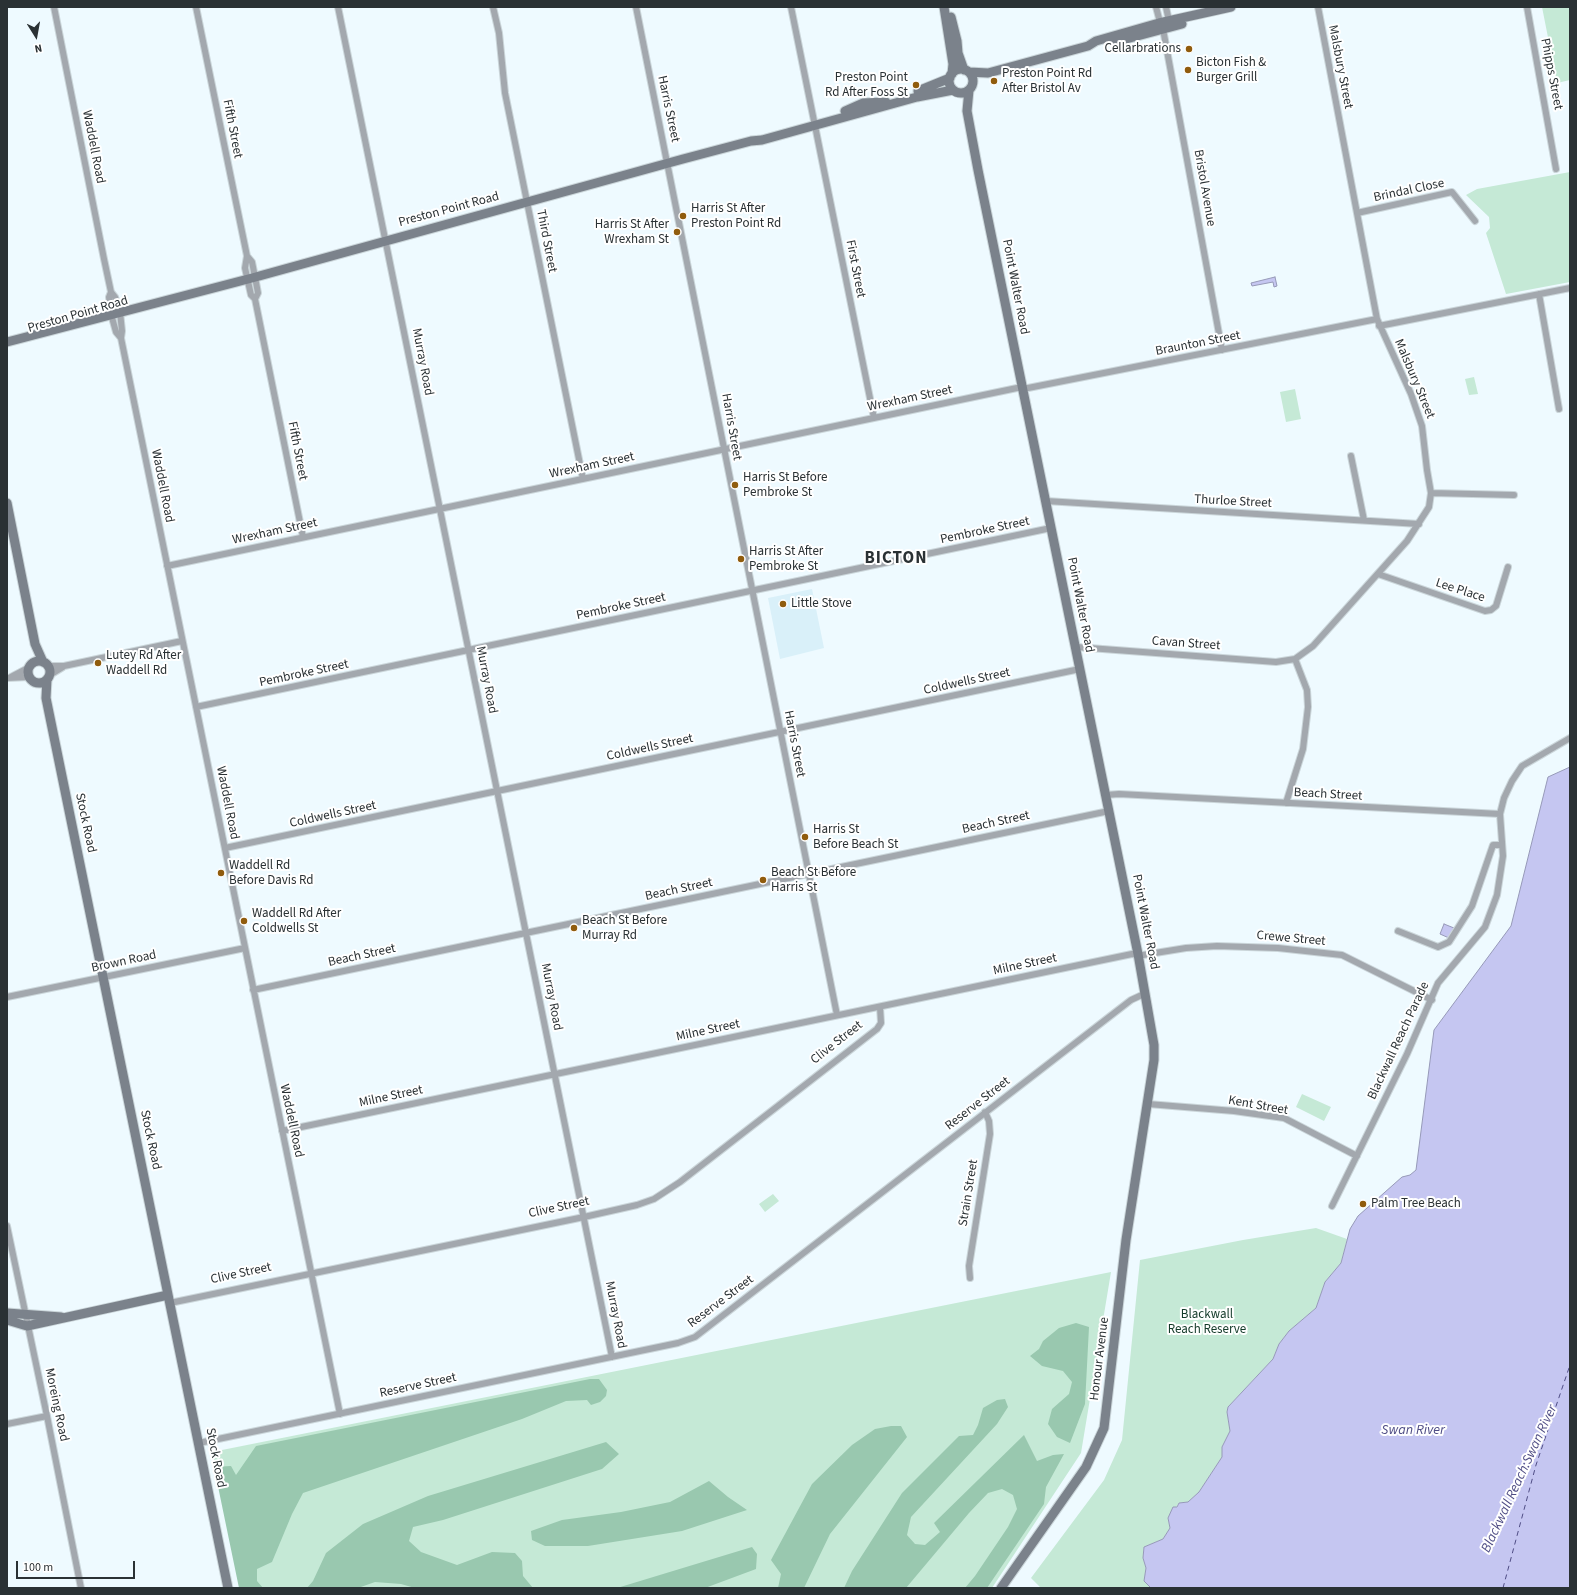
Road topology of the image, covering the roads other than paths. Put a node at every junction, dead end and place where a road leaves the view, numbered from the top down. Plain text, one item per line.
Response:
1 (54, 7) edge
2 (196, 7) edge
3 (338, 7) edge
4 (493, 7) edge
5 (636, 7) edge
6 (791, 7) edge
7 (945, 7) edge
8 (1156, 7) edge
9 (1166, 7) edge
10 (1230, 7) edge
11 (1318, 7) edge
12 (1527, 7) edge
13 (1198, 16) junction
14 (1169, 21) junction
15 (1163, 30) junction
16 (966, 71) junction
17 (988, 73) junction
18 (951, 76) junction
19 (971, 87) junction
20 (955, 92) junction
21 (967, 111) junction
22 (814, 123) junction
23 (668, 163) junction
24 (1556, 169) dead end
25 (527, 202) junction
26 (1357, 213) junction
27 (1476, 221) dead end
28 (386, 241) junction
29 (252, 278) junction
30 (1570, 288) edge
31 (1539, 294) junction
32 (116, 315) junction
33 (1377, 319) junction
34 (1379, 326) junction
35 (7, 342) edge
36 (7, 348) edge
37 (1222, 350) junction
38 (1022, 388) junction
39 (1558, 408) dead end
40 (874, 418) junction
41 (724, 449) junction
42 (1351, 456) dead end
43 (582, 479) junction
44 (1432, 493) junction
45 (1514, 495) dead end
46 (1046, 501) junction
47 (7, 503) edge
48 (440, 508) junction
49 (1364, 520) junction
50 (1418, 524) junction
51 (1051, 528) junction
52 (303, 537) junction
53 (167, 566) junction
54 (1508, 567) dead end
55 (1378, 574) junction
56 (752, 591) junction
57 (182, 641) junction
58 (35, 644) junction
59 (1076, 647) junction
60 (469, 650) junction
61 (1294, 658) junction
62 (1080, 669) junction
63 (47, 670) junction
64 (31, 672) junction
65 (8, 678) edge
66 (46, 698) junction
67 (196, 707) junction
68 (780, 732) junction
69 (1570, 738) edge
70 (498, 791) junction
71 (1106, 796) junction
72 (1286, 804) junction
73 (1109, 811) junction
74 (1500, 814) junction
75 (1502, 845) junction
76 (225, 848) junction
77 (808, 874) junction
78 (1398, 931) dead end
79 (526, 933) junction
80 (245, 948) junction
81 (1138, 954) junction
82 (103, 978) junction
83 (253, 990) junction
84 (1146, 993) junction
85 (7, 997) edge
86 (1432, 1000) junction
87 (880, 1007) junction
88 (837, 1016) junction
89 (555, 1074) junction
90 (1148, 1104) junction
91 (985, 1112) junction
92 (282, 1131) junction
93 (1357, 1156) junction
94 (1332, 1206) dead end
95 (584, 1217) junction
96 (7, 1226) edge
97 (311, 1273) junction
98 (970, 1278) dead end
99 (169, 1299) junction
100 (7, 1313) edge
101 (25, 1313) junction
102 (62, 1317) junction
103 (7, 1320) edge
104 (27, 1326) junction
105 (612, 1357) junction
106 (340, 1414) junction
107 (48, 1416) junction
108 (7, 1424) edge
109 (199, 1444) junction
110 (81, 1588) edge
111 (228, 1588) edge
112 (1001, 1588) edge

1 - 32 street, Waddell Road
2 - 29 street, Fifth Street
3 - 28 street, Murray Road
4 - 25 street, Third Street
5 - 23 street, Harris Street
6 - 22 street, First Street
7 - 16 street, Point Walter Road
7 - 18 street, Point Walter Road
8 - 15 street, Bristol Avenue
9 - 14 street
10 - 13 street
11 - 26 street, Malsbury Street
12 - 24 street, Phipps Street
13 - 14 street
13 - 15 street
14 - 15 street
15 - 17 street
15 - 37 street, Bristol Avenue
16 - 17 street
16 - 18 street
16 - 19 street, Point Walter Road
17 - 19 street
18 - 20 street, Point Walter Road
18 - 22 street, Preston Point Road
19 - 20 street
19 - 21 street, Point Walter Road
20 - 21 street, Point Walter Road
20 - 22 street, Preston Point Road
21 - 38 street, Point Walter Road
22 - 23 street, Preston Point Road
22 - 40 street, First Street
23 - 25 street, Preston Point Road
23 - 41 street, Harris Street
25 - 28 street, Preston Point Road
25 - 43 street, Third Street
26 - 27 street, Brindal Close
26 - 33 street, Malsbury Street
28 - 29 street, Preston Point Road
28 - 48 street, Murray Road
29 - 32 street, Preston Point Road
29 - 52 street, Fifth Street
30 - 31 street
31 - 34 street
31 - 39 street
32 - 35 street, Preston Point Road
32 - 36 street, Preston Point Road
32 - 53 street, Waddell Road
33 - 34 street, Malsbury Street
33 - 37 street, Braunton Street
34 - 44 street, Malsbury Street
37 - 38 street, Braunton Street
38 - 40 street, Wrexham Street
38 - 46 street, Point Walter Road
40 - 41 street, Wrexham Street
41 - 43 street, Wrexham Street
41 - 56 street, Harris Street
42 - 49 street
43 - 48 street, Wrexham Street
44 - 45 street
44 - 50 street
46 - 49 street, Thurloe Street
46 - 51 street, Point Walter Road
47 - 58 street, Stock Road
48 - 52 street, Wrexham Street
48 - 60 street, Murray Road
49 - 50 street, Thurloe Street
50 - 55 street
51 - 56 street, Pembroke Street
51 - 59 street, Point Walter Road
52 - 53 street, Wrexham Street
53 - 57 street, Waddell Road
54 - 55 street, Lee Place
55 - 61 street
56 - 60 street, Pembroke Street
56 - 68 street, Harris Street
57 - 63 street
57 - 67 street, Waddell Road
58 - 63 street, Stock Road
58 - 64 street, Stock Road
59 - 61 street, Cavan Street
59 - 62 street, Point Walter Road
60 - 67 street, Pembroke Street
60 - 70 street, Murray Road
61 - 72 street
62 - 68 street, Coldwells Street
62 - 71 street, Point Walter Road
63 - 64 street
63 - 64 street
63 - 66 street, Stock Road
64 - 65 street
64 - 66 street, Stock Road
66 - 82 street, Stock Road
67 - 76 street, Waddell Road
68 - 70 street, Coldwells Street
68 - 77 street, Harris Street
69 - 74 street, Blackwall Reach Parade
70 - 76 street, Coldwells Street
70 - 79 street, Murray Road
71 - 72 street, Beach Street
71 - 73 street, Point Walter Road
72 - 74 street, Beach Street
73 - 77 street, Beach Street
73 - 81 street, Point Walter Road
74 - 75 street, Blackwall Reach Parade
75 - 78 street
75 - 86 street, Blackwall Reach Parade
76 - 80 street, Waddell Road
77 - 79 street, Beach Street
77 - 88 street, Harris Street
79 - 83 street, Beach Street
79 - 89 street, Murray Road
80 - 82 street, Brown Road
80 - 83 street, Waddell Road
81 - 84 street, Point Walter Road
81 - 86 street, Crewe Street
81 - 87 street, Milne Street
82 - 85 street, Brown Road
82 - 99 street, Stock Road
83 - 92 street, Waddell Road
84 - 90 street, Point Walter Road
84 - 91 street, Reserve Street
86 - 93 street, Blackwall Reach Parade
87 - 88 street, Milne Street
87 - 95 street, Clive Street
88 - 89 street, Milne Street
89 - 92 street, Milne Street
89 - 95 street, Murray Road
90 - 93 street, Kent Street
90 - 112 street, Honour Avenue
91 - 98 street, Strain Street
91 - 105 street, Reserve Street
92 - 97 street, Waddell Road
93 - 94 street, Blackwall Reach Parade
95 - 97 street, Clive Street
95 - 105 street, Murray Road
96 - 101 street, Moreing Road
97 - 99 street, Clive Street
97 - 106 street, Waddell Road
99 - 102 street, Clive Street
99 - 109 street, Stock Road
100 - 101 street, Clive Street
101 - 102 street, Clive Street
101 - 104 street, Moreing Road
102 - 104 street, Clive Street
103 - 104 street
104 - 107 street, Moreing Road
105 - 106 street, Reserve Street
106 - 109 street, Reserve Street
107 - 108 street
107 - 110 street, Moreing Road
109 - 111 street, Stock Road

